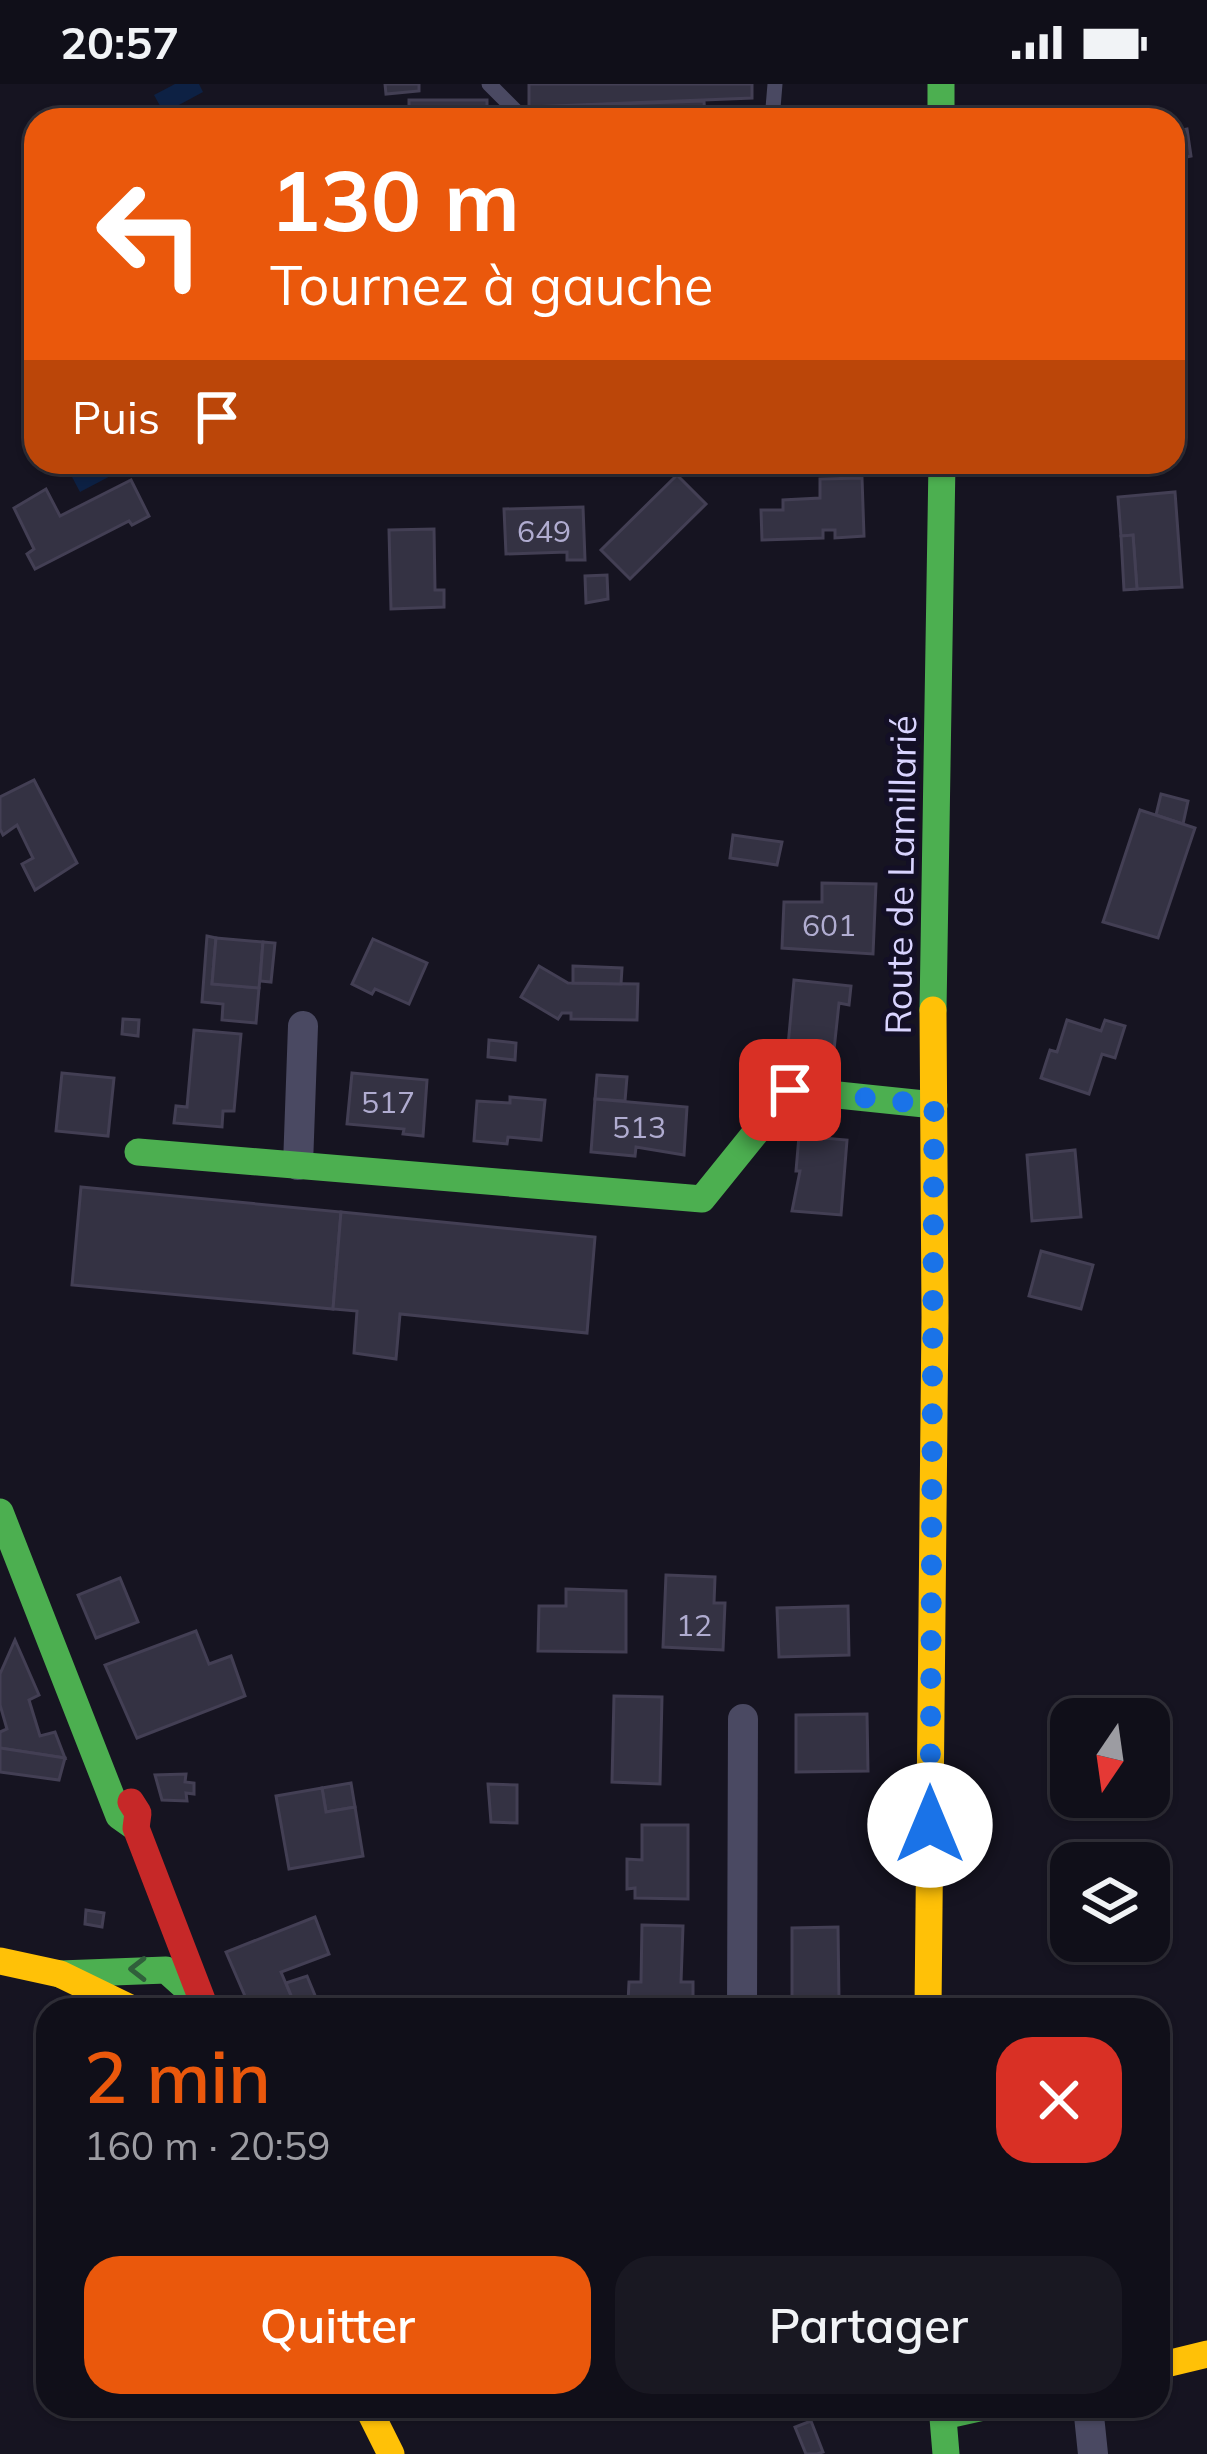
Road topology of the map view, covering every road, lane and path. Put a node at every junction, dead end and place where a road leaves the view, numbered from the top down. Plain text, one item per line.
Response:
1 (489, 84) edge
2 (513, 108) edge
3 (942, 474) edge
4 (303, 1026) dead end
5 (934, 1105) junction
6 (138, 1152) dead end
7 (298, 1165) junction
8 (0, 1512) edge
9 (743, 1719) dead end
10 (0, 1961) edge
11 (60, 1974) junction
12 (109, 1998) edge
13 (196, 1998) edge
14 (202, 1998) edge
15 (742, 1998) edge
16 (928, 1998) edge
17 (1207, 2354) edge
18 (1170, 2363) edge
19 (374, 2418) edge
20 (385, 2418) edge
21 (943, 2418) edge
22 (1089, 2418) edge
23 (394, 2454) edge
24 (946, 2454) edge
25 (1093, 2454) edge

1 - 2 lane
3 - 5 main road, Route de Lamillarié
4 - 7 street
5 - 7 main road
5 - 16 main road, Route de Lamillarié
6 - 7 main road
8 - 14 main road
9 - 15 street
10 - 11 main road
11 - 12 main road
13 -> 11 main road
17 - 18 main road
19 - 23 main road
20 - 23 main road
21 - 24 main road
22 - 25 street

